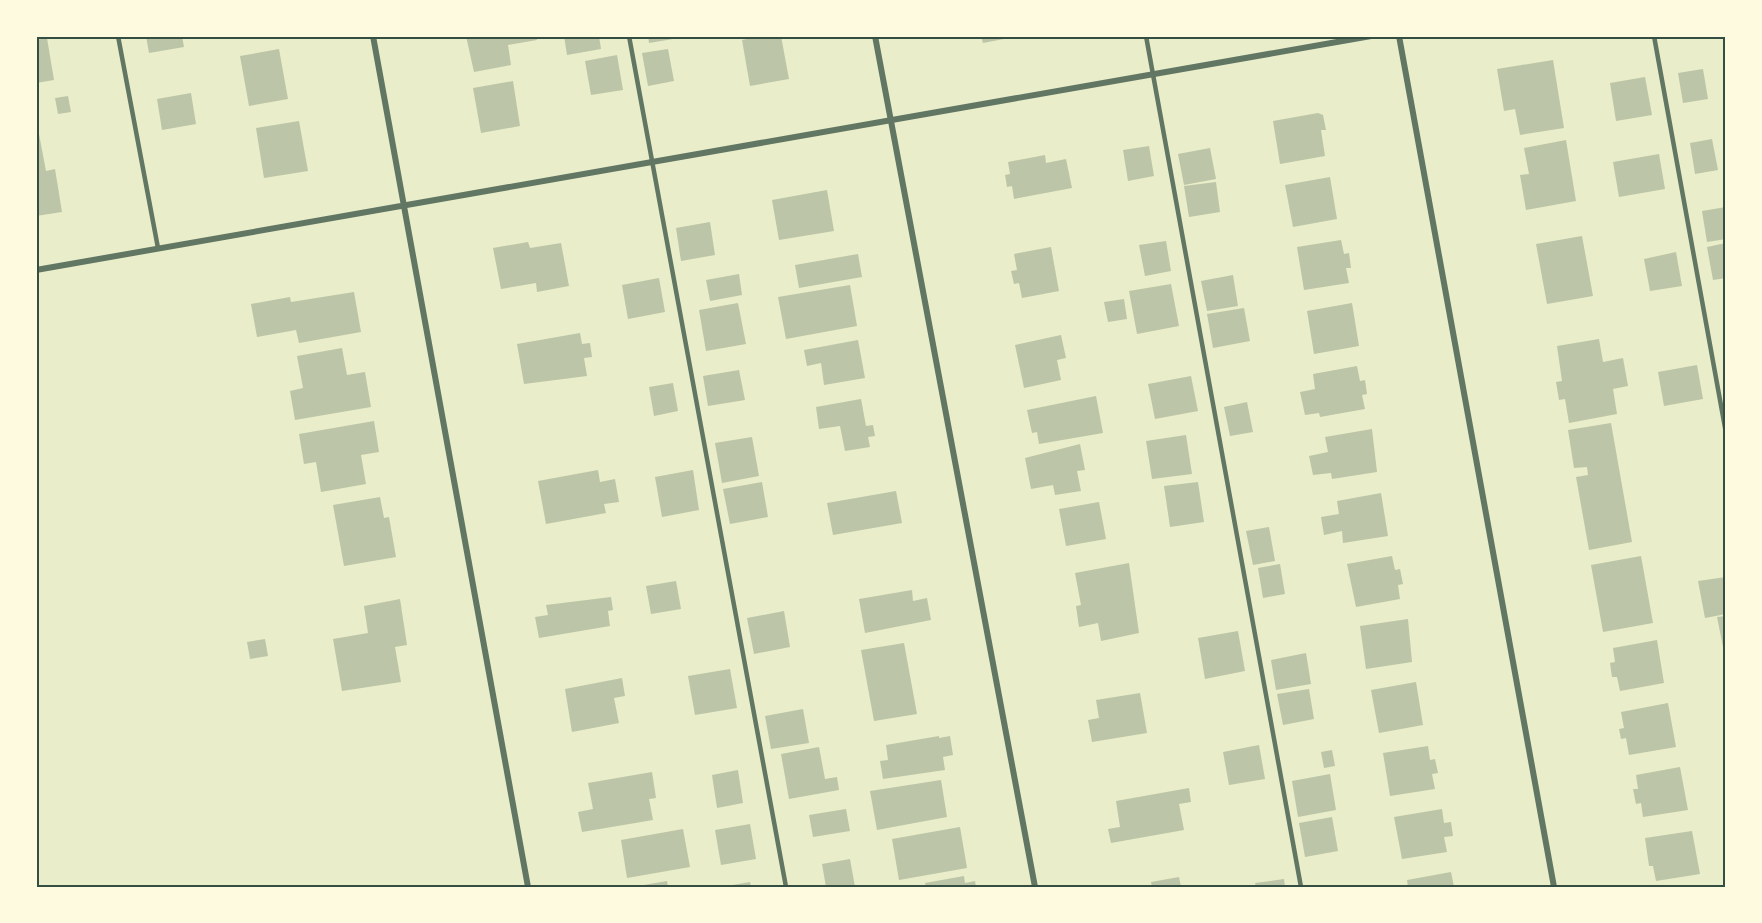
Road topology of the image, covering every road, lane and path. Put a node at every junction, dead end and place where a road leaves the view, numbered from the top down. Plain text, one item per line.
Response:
1 (118, 36) edge
2 (373, 36) edge
3 (629, 36) edge
4 (875, 36) edge
5 (1146, 36) edge
6 (1371, 36) edge
7 (1399, 36) edge
8 (1654, 36) edge
9 (1152, 73) junction
10 (890, 120) junction
11 (653, 161) junction
12 (404, 205) junction
13 (158, 248) junction
14 (36, 270) edge
15 (1726, 433) edge
16 (528, 887) edge
17 (786, 887) edge
18 (1035, 887) edge
19 (1301, 887) edge
20 (1554, 887) edge

1 - 13 lane
2 - 12 street
3 - 11 lane
4 - 10 street
5 - 9 lane
6 - 9 street
7 - 20 street
8 - 15 lane
9 - 10 street
9 - 19 lane
10 - 11 street
10 - 18 street
11 - 12 street
11 - 17 lane
12 - 13 street
12 - 16 street
13 - 14 street

